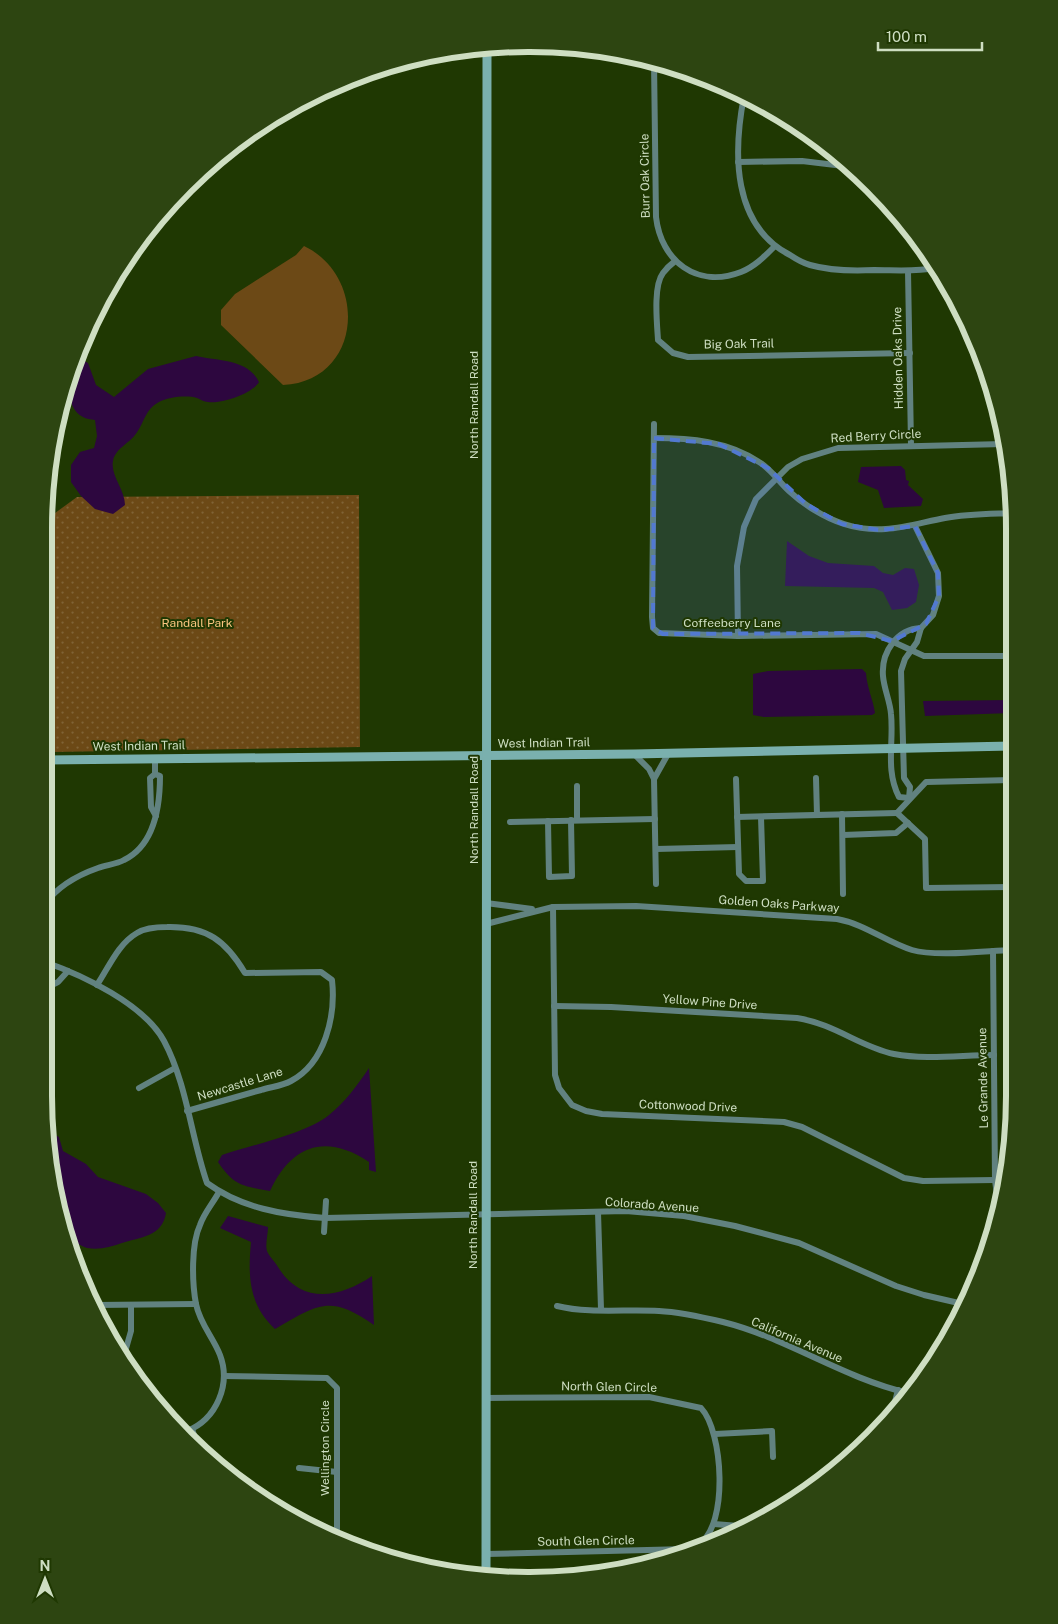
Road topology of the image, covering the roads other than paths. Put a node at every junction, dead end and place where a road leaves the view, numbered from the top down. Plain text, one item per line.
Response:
1 (487, 55) edge
2 (654, 70) edge
3 (743, 104) edge
4 (738, 162) junction
5 (836, 165) edge
6 (774, 247) junction
7 (674, 262) junction
8 (928, 269) edge
9 (908, 271) junction
10 (910, 353) junction
11 (654, 424) dead end
12 (654, 438) junction
13 (997, 444) edge
14 (911, 445) junction
15 (776, 478) junction
16 (1005, 514) edge
17 (915, 526) junction
18 (921, 628) junction
19 (738, 636) junction
20 (892, 641) junction
21 (912, 650) junction
22 (1005, 656) edge
23 (1005, 746) edge
24 (904, 748) junction
25 (890, 749) junction
26 (634, 754) junction
27 (668, 754) junction
28 (486, 756) junction
29 (155, 758) junction
30 (53, 760) edge
31 (816, 778) dead end
32 (654, 779) junction
33 (736, 779) dead end
34 (1005, 780) edge
35 (577, 786) dead end
36 (909, 798) junction
37 (842, 814) junction
38 (897, 814) junction
39 (817, 815) junction
40 (737, 817) junction
41 (761, 817) junction
42 (655, 819) junction
43 (574, 820) junction
44 (548, 821) junction
45 (510, 822) dead end
46 (908, 823) junction
47 (843, 835) junction
48 (738, 847) junction
49 (656, 849) junction
50 (656, 884) dead end
51 (1005, 887) edge
52 (843, 894) dead end
53 (53, 896) edge
54 (486, 903) junction
55 (553, 907) junction
56 (538, 909) junction
57 (486, 924) junction
58 (1005, 950) edge
59 (993, 951) junction
60 (53, 965) edge
61 (68, 971) junction
62 (53, 984) edge
63 (97, 985) junction
64 (554, 1006) junction
65 (994, 1055) junction
66 (175, 1068) junction
67 (139, 1088) dead end
68 (187, 1111) junction
69 (995, 1180) junction
70 (996, 1188) edge
71 (220, 1192) junction
72 (326, 1201) dead end
73 (598, 1212) junction
74 (486, 1214) junction
75 (325, 1218) junction
76 (324, 1232) dead end
77 (957, 1303) edge
78 (196, 1304) junction
79 (102, 1305) edge
80 (131, 1305) junction
81 (556, 1306) dead end
82 (601, 1309) junction
83 (127, 1350) edge
84 (224, 1376) junction
85 (898, 1390) junction
86 (902, 1391) edge
87 (486, 1398) junction
88 (896, 1398) edge
89 (190, 1430) edge
90 (715, 1434) junction
91 (773, 1457) dead end
92 (299, 1468) dead end
93 (337, 1472) junction
94 (714, 1524) junction
95 (732, 1525) edge
96 (337, 1531) edge
97 (706, 1537) edge
98 (671, 1549) edge
99 (486, 1554) junction
100 (486, 1569) edge

1 - 28 main road, North Randall Road
2 - 7 street, Burr Oak Circle
3 - 4 street
4 - 5 street
4 - 6 street
6 - 7 street
6 - 9 street
7 - 10 street, Big Oak Trail
8 - 9 street
9 - 10 street, Hidden Oaks Drive
10 - 14 street, Hidden Oaks Drive
11 - 12 street, Coffeeberry Lane
12 - 15 street
12 - 19 street, Coffeeberry Lane
13 - 14 street, Red Berry Circle
14 - 15 street, Red Berry Circle
15 - 17 street
15 - 19 street, Red Berry Circle
16 - 17 street
17 - 18 street
18 - 20 street
18 - 21 street
19 - 20 street, Coffeeberry Lane
20 - 21 street, Coffeeberry Lane
20 - 25 street
21 - 22 street, Coffeeberry Lane
21 - 24 street
23 - 24 main road, West Indian Trail
24 - 25 main road, West Indian Trail
24 - 36 street
25 - 27 main road, West Indian Trail
25 - 36 street
26 - 27 main road, West Indian Trail
26 - 28 main road, West Indian Trail
26 - 32 street
27 - 32 street
28 - 29 main road, West Indian Trail
28 - 54 main road, North Randall Road
29 - 30 main road, West Indian Trail
29 - 53 street
31 - 39 street
32 - 42 street
33 - 40 street
34 - 36 street
35 - 43 street
36 - 38 street
37 - 38 street
37 - 39 street
37 - 47 street
38 - 46 street
39 - 41 street
40 - 41 street
40 - 48 street
41 - 48 street
42 - 43 street
42 - 49 street
43 - 44 street
43 - 44 street
44 - 45 street
46 - 47 street
46 - 51 street
47 - 52 street
48 - 49 street
49 - 50 street
54 - 56 street, Golden Oaks Parkway
54 - 57 main road, North Randall Road
55 - 56 street, Golden Oaks Parkway
55 - 59 street, Golden Oaks Parkway
55 - 64 street, Cottonwood Drive
56 - 57 street, Golden Oaks Parkway
57 - 74 main road, North Randall Road
58 - 59 street, Golden Oaks Parkway
59 - 65 street, Le Grande Avenue
60 - 61 street, Colorado Avenue
61 - 62 street
61 - 63 street, Colorado Avenue
63 - 66 street, Colorado Avenue
63 - 68 street, Newcastle Lane
64 - 65 street, Yellow Pine Drive
64 - 69 street, Cottonwood Drive
65 - 69 street, Le Grande Avenue
66 - 67 street
66 - 68 street, Colorado Avenue
68 - 71 street, Colorado Avenue
69 - 70 street, Le Grande Avenue
71 - 75 street, Colorado Avenue
71 - 78 street
72 - 75 street
73 - 74 street, Colorado Avenue
73 - 77 street, Colorado Avenue
73 - 82 street
74 - 75 street, Colorado Avenue
74 - 87 main road, North Randall Road
75 - 76 street
78 - 80 street
78 - 84 street
79 - 80 street
80 - 83 street
81 - 82 street, California Avenue
82 - 85 street, California Avenue
84 - 89 street
84 - 93 street, Wellington Circle
85 - 86 street, California Avenue
85 - 88 street
87 - 90 street, North Glen Circle
87 - 99 main road, North Randall Road
90 - 91 street
90 - 94 street
92 - 93 street
93 - 96 street, Wellington Circle
94 - 95 street
94 - 97 street
98 - 99 street, South Glen Circle
99 - 100 main road, North Randall Road

